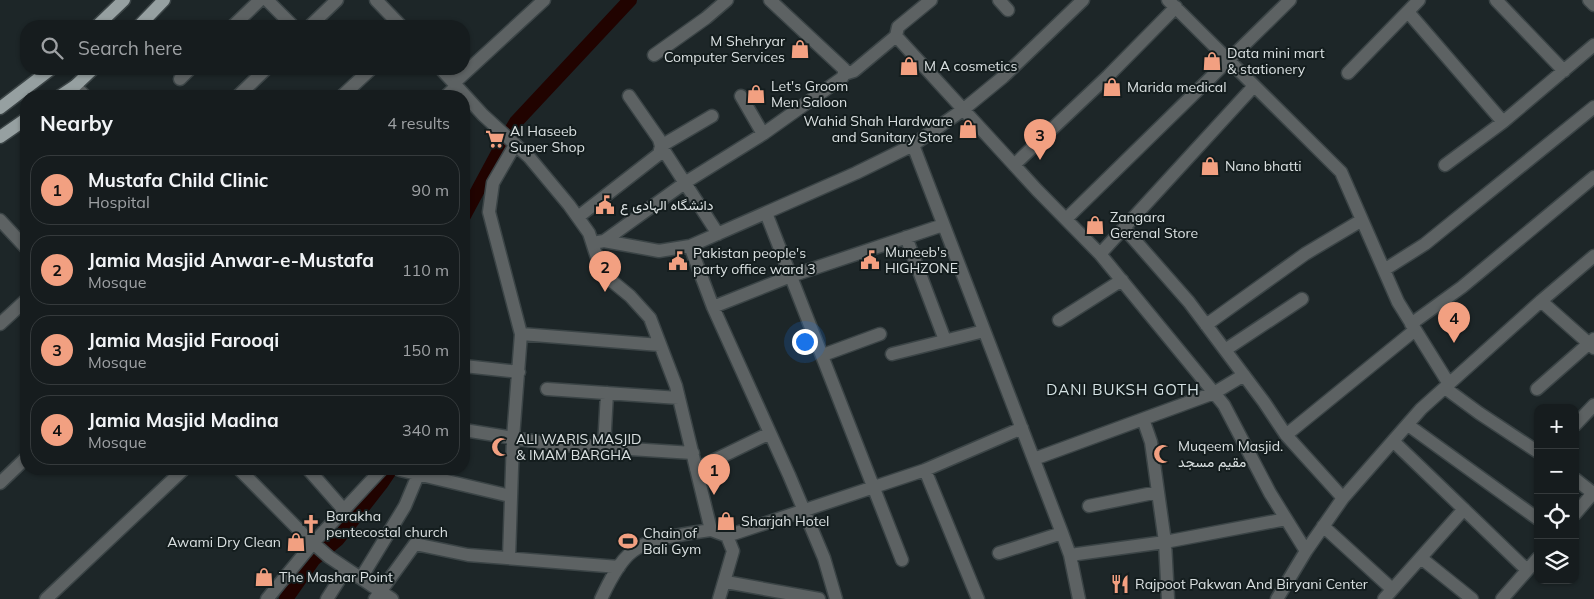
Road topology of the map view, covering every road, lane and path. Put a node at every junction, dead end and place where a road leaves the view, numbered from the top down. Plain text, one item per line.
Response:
1 (124, 0) edge
2 (164, 0) edge
3 (260, 0) edge
4 (266, 0) edge
5 (337, 0) edge
6 (376, 0) edge
7 (544, 0) edge
8 (726, 0) edge
9 (770, 0) edge
10 (931, 0) edge
11 (998, 0) edge
12 (1083, 0) edge
13 (1290, 0) edge
14 (1420, 0) edge
15 (1496, 0) edge
16 (1589, 0) edge
17 (1172, 4) edge
18 (1594, 5) edge
19 (1008, 10) dead end
20 (1408, 12) junction
21 (103, 20) edge
22 (145, 20) edge
23 (239, 20) edge
24 (287, 20) edge
25 (316, 20) edge
26 (395, 20) edge
27 (896, 36) junction
28 (1594, 45) edge
29 (654, 55) dead end
30 (1228, 59) junction
31 (470, 70) edge
32 (1564, 71) junction
33 (1348, 73) dead end
34 (844, 74) junction
35 (43, 75) edge
36 (87, 75) edge
37 (184, 75) edge
38 (260, 75) edge
39 (365, 75) edge
40 (447, 75) edge
41 (465, 75) edge
42 (180, 79) dead end
43 (455, 84) junction
44 (75, 86) junction
45 (1254, 86) junction
46 (24, 90) edge
47 (69, 90) edge
48 (79, 90) edge
49 (244, 90) edge
50 (348, 90) edge
51 (450, 90) edge
52 (461, 90) edge
53 (20, 93) edge
54 (629, 96) dead end
55 (741, 96) dead end
56 (470, 100) edge
57 (1594, 107) edge
58 (0, 108) edge
59 (964, 110) junction
60 (712, 116) dead end
61 (1502, 122) junction
62 (20, 123) edge
63 (763, 134) junction
64 (0, 137) edge
65 (509, 140) junction
66 (913, 145) junction
67 (661, 146) junction
68 (1014, 165) junction
69 (1445, 166) dead end
70 (1594, 177) edge
71 (686, 182) junction
72 (766, 214) junction
73 (578, 217) junction
74 (1066, 219) junction
75 (0, 220) edge
76 (1362, 220) junction
77 (942, 225) junction
78 (1124, 228) junction
79 (718, 234) junction
80 (20, 238) edge
81 (906, 238) junction
82 (598, 242) junction
83 (690, 246) junction
84 (1100, 254) junction
85 (1594, 256) edge
86 (1384, 270) junction
87 (791, 276) junction
88 (1122, 280) junction
89 (1302, 299) dead end
90 (1541, 300) junction
91 (20, 306) edge
92 (713, 307) junction
93 (1059, 320) dead end
94 (0, 324) edge
95 (1206, 325) junction
96 (1413, 327) junction
97 (984, 331) junction
98 (521, 334) junction
99 (880, 334) dead end
100 (945, 340) junction
101 (1592, 343) edge
102 (660, 345) junction
103 (1225, 350) junction
104 (892, 354) dead end
105 (823, 355) junction
106 (470, 367) edge
107 (519, 372) junction
108 (1244, 375) junction
109 (1447, 386) junction
110 (547, 389) dead end
111 (1537, 389) dead end
112 (607, 393) junction
113 (1214, 393) junction
114 (679, 398) junction
115 (1594, 405) edge
116 (1143, 419) junction
117 (1579, 421) edge
118 (1408, 425) junction
119 (1022, 428) junction
120 (470, 431) edge
121 (770, 433) junction
122 (1286, 435) junction
123 (513, 438) junction
124 (1393, 441) junction
125 (604, 447) junction
126 (1534, 449) edge
127 (693, 453) junction
128 (1034, 459) junction
129 (20, 464) edge
130 (696, 469) junction
131 (925, 470) junction
132 (178, 475) edge
133 (245, 475) edge
134 (313, 475) edge
135 (373, 475) edge
136 (418, 475) joint
137 (1579, 482) edge
138 (0, 483) edge
139 (874, 487) junction
140 (1158, 492) junction
141 (1594, 492) edge
142 (510, 496) junction
143 (1343, 498) junction
144 (1089, 506) dead end
145 (1464, 509) junction
146 (1579, 509) edge
147 (344, 510) junction
148 (803, 511) junction
149 (1534, 516) edge
150 (1286, 519) junction
151 (1324, 526) junction
152 (711, 530) junction
153 (1062, 533) junction
154 (727, 536) junction
155 (1165, 542) junction
156 (314, 544) junction
157 (1306, 551) junction
158 (999, 553) dead end
159 (1070, 555) junction
160 (508, 558) junction
161 (1421, 558) junction
162 (902, 560) dead end
163 (1534, 563) edge
164 (619, 567) junction
165 (346, 569) junction
166 (1528, 570) junction
167 (361, 578) junction
168 (726, 582) junction
169 (378, 595) edge
170 (1388, 596) edge
171 (46, 599) edge
172 (267, 599) edge
173 (326, 599) edge
174 (392, 599) edge
175 (601, 599) edge
176 (720, 599) edge
177 (819, 599) edge
178 (836, 599) edge
179 (978, 599) edge
180 (1079, 599) edge
181 (1168, 599) edge
182 (1277, 599) edge
183 (1472, 599) edge
184 (1502, 599) edge

1 - 21 main road
2 - 22 main road
3 - 23 street
4 - 24 street
5 - 25 street
6 - 26 street
7 - 31 street
8 - 29 street
9 - 34 street
10 - 27 street
11 - 19 street
12 - 59 street
13 - 30 street
14 - 20 street
15 - 32 street
16 - 18 street
17 - 30 street
17 - 68 street
20 - 33 street
20 - 61 street
27 - 34 street
27 - 59 street
28 - 32 street
30 - 45 street
30 - 74 street
32 - 61 street
34 - 63 street
35 - 46 main road
36 - 44 main road
37 - 42 street
38 - 49 street
39 - 50 street
40 - 43 street
41 - 43 street
43 - 51 street
43 - 52 street
44 - 47 main road
44 - 48 street
45 - 76 street
45 - 78 street
53 - 58 main road
54 - 67 street
55 - 63 street
56 - 65 street
57 - 86 street
59 - 66 street
59 - 68 street
60 - 67 street
61 - 69 street
62 - 64 main road
63 - 71 street
65 - 73 street
65 - 98 street
66 - 72 street
66 - 77 street
67 - 71 street
67 - 73 street
68 - 74 street
70 - 96 street
71 - 79 street
71 - 82 street
72 - 79 street
72 - 87 street
73 - 82 street
74 - 84 street
75 - 80 street
76 - 86 street
76 - 95 street
77 - 81 street
77 - 97 street
78 - 84 street
78 - 95 street
79 - 83 street
81 - 87 street
81 - 100 street
82 - 83 street
82 - 102 street
83 - 92 street
84 - 88 street
85 - 90 street
86 - 96 street
87 - 92 street
87 - 105 street
88 - 93 street
88 - 113 street
89 - 103 street
90 - 101 street
90 - 109 street
91 - 94 street
92 - 121 street
95 - 103 street
96 - 109 street
96 - 122 street
97 - 100 street
97 - 119 street
98 - 102 street
98 - 107 street
99 - 105 street
100 - 104 street
101 - 111 street
102 - 114 street
103 - 108 street
105 - 139 street
106 - 107 street
107 - 123 street
108 - 113 street
108 - 122 street
109 - 118 street
109 - 126 street
110 - 112 street
112 - 114 street
112 - 125 street
113 - 116 street
113 - 150 street
114 - 127 street
115 - 117 street
116 - 128 street
116 - 140 street
118 - 124 street
118 - 149 street
119 - 128 street
119 - 131 street
120 - 123 street
121 - 130 street
121 - 148 street
122 - 143 street
123 - 125 street
123 - 142 street
124 - 143 street
124 - 145 street
125 - 127 street
127 - 130 street
128 - 153 street
129 - 138 street
130 - 152 street
131 - 139 street
131 - 179 street
132 - 171 street
133 - 156 street
134 - 147 street
135 - 147 street
136 - 142 street
136 - 167 street
137 - 141 street
139 - 148 street
139 - 162 street
140 - 144 street
140 - 155 street
141 - 146 street
142 - 160 street
143 - 151 street
145 - 161 street
145 - 166 street
147 - 156 street
148 - 154 street
148 - 178 street
150 - 155 street
150 - 157 street
151 - 157 street
151 - 170 street
152 - 154 street
152 - 164 street
153 - 158 street
153 - 159 street
154 - 168 street
155 - 159 street
155 - 181 street
156 - 165 street
156 - 172 street
157 - 182 street
159 - 180 street
160 - 164 street
160 - 169 street
161 - 170 street
161 - 183 street
163 - 166 street
164 - 175 street
165 - 167 street
165 - 173 street
166 - 184 street
167 - 169 street
168 - 176 street
168 - 177 street
169 - 174 street

